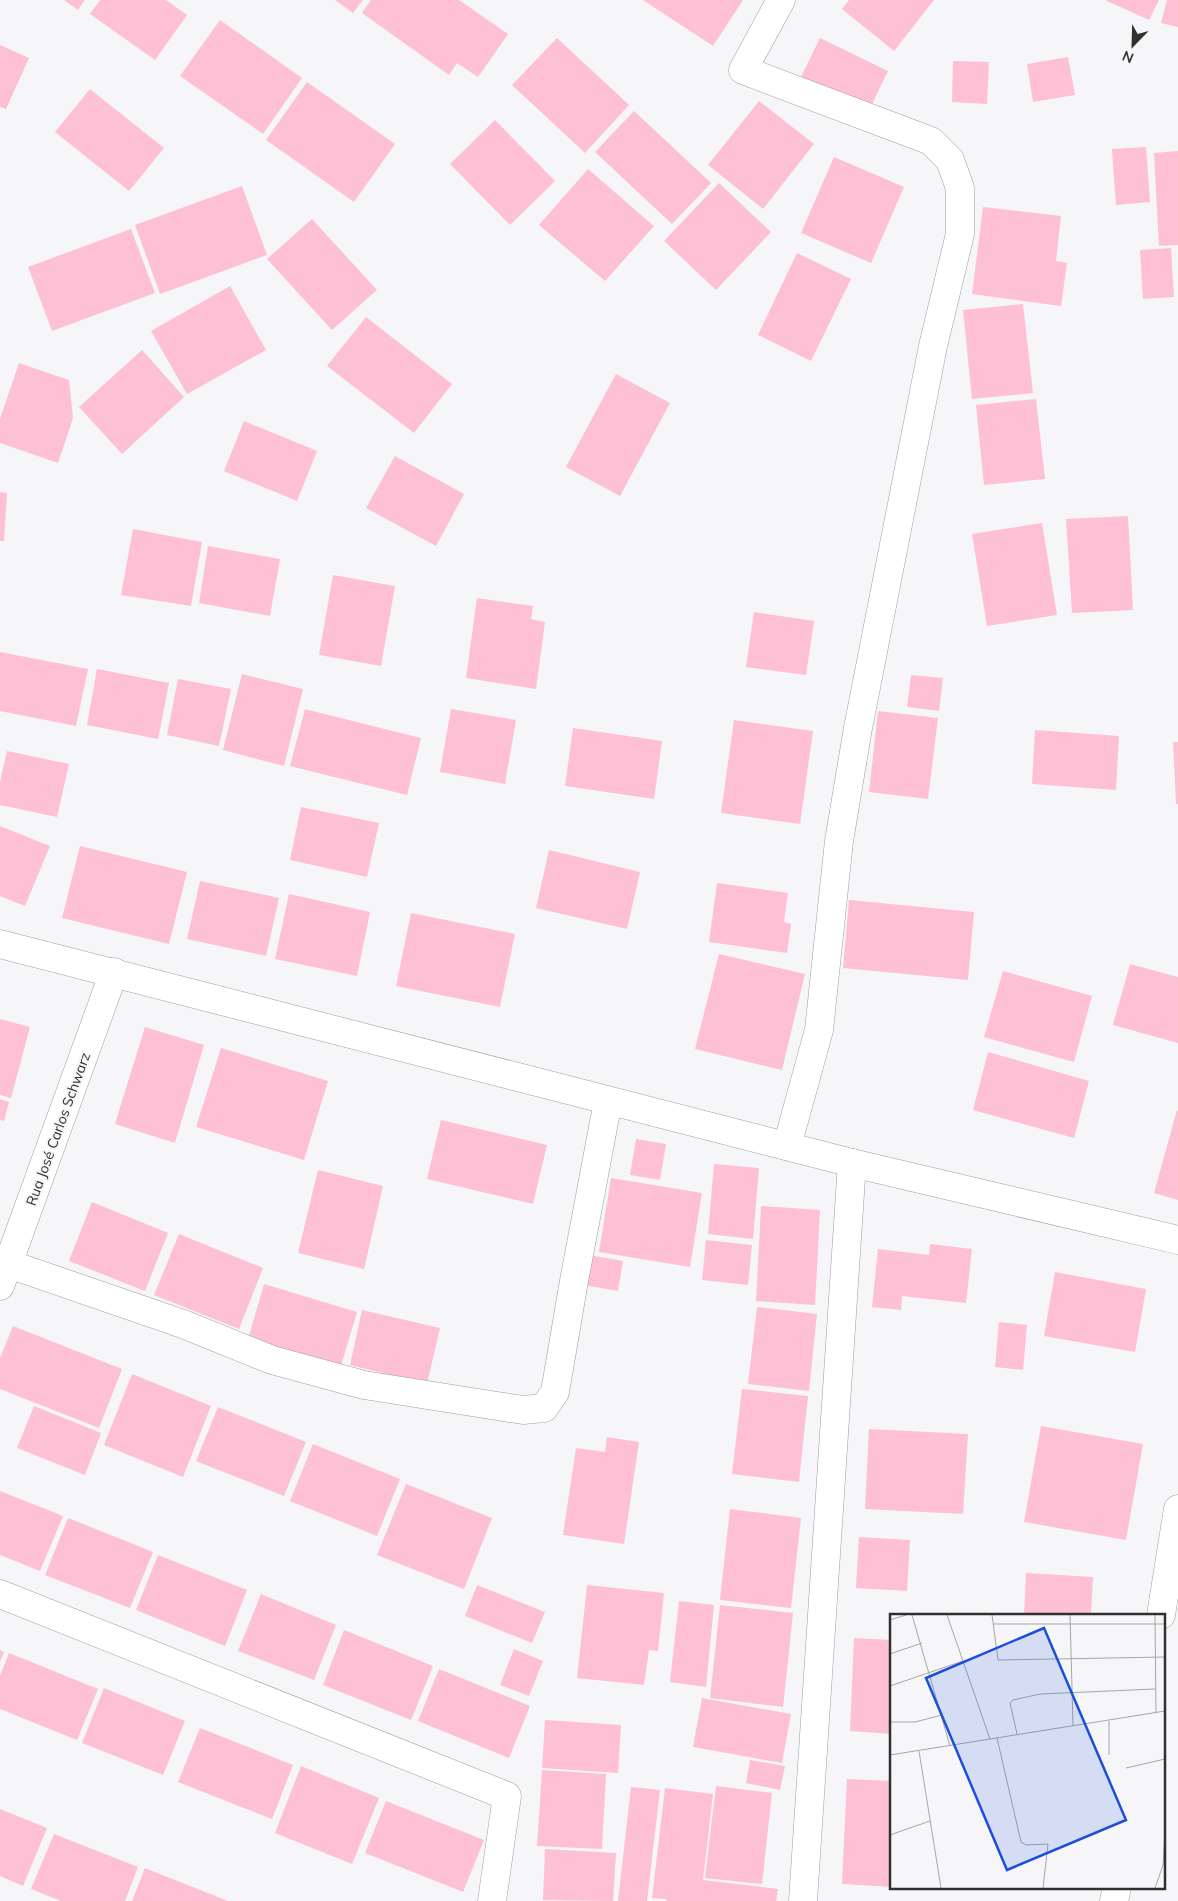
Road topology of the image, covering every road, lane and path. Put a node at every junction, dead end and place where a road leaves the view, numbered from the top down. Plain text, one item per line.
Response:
1 (781, 0) edge
2 (0, 944) edge
3 (114, 972) junction
4 (608, 1101) junction
5 (787, 1146) junction
6 (852, 1163) junction
7 (1178, 1240) edge
8 (3, 1270) edge
9 (1177, 1526) edge
10 (0, 1594) edge
11 (1161, 1614) edge
12 (1117, 1888) edge
13 (492, 1901) edge
14 (803, 1901) edge
15 (1114, 1901) edge

1 - 5 street
2 - 3 street
3 - 4 street
3 - 8 street, Rua José Carlos Schwarz
4 - 5 street
4 - 8 street
5 - 6 street
6 - 7 street
6 - 14 street
9 - 11 street
10 - 13 street
12 - 15 street

